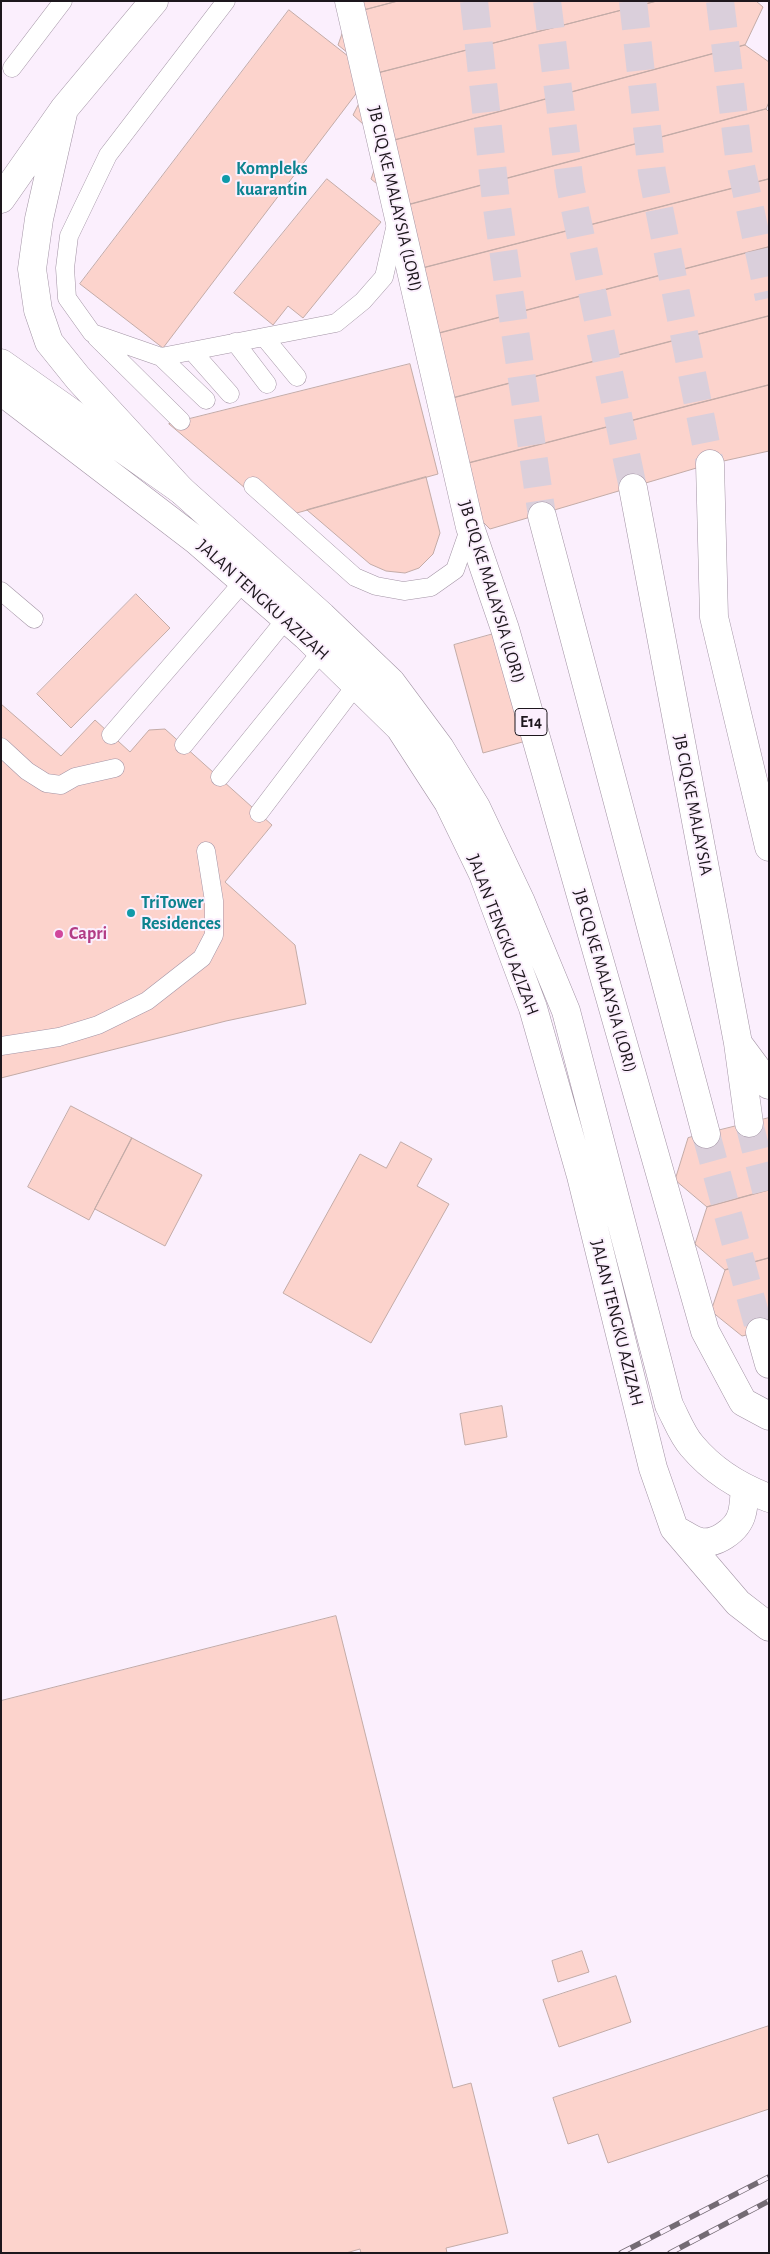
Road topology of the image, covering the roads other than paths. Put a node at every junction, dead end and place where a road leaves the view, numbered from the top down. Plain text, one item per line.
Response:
1 (63, 1) edge
2 (154, 1) edge
3 (226, 1) edge
4 (349, 1) edge
5 (12, 68) dead end
6 (64, 108) junction
7 (1, 199) edge
8 (398, 215) junction
9 (92, 333) junction
10 (264, 337) junction
11 (235, 342) junction
12 (192, 351) junction
13 (161, 357) junction
14 (1, 363) edge
15 (297, 377) dead end
16 (267, 384) dead end
17 (1, 391) edge
18 (230, 394) dead end
19 (206, 400) dead end
20 (181, 421) dead end
21 (710, 464) tunnel mouth
22 (253, 486) dead end
23 (633, 488) tunnel mouth
24 (181, 490) junction
25 (542, 516) tunnel mouth
26 (470, 528) junction
27 (243, 582) junction
28 (1, 591) edge
29 (34, 619) dead end
30 (286, 619) junction
31 (322, 651) junction
32 (356, 685) junction
33 (111, 736) dead end
34 (184, 745) dead end
35 (1, 747) edge
36 (115, 768) dead end
37 (220, 777) dead end
38 (259, 813) dead end
39 (769, 847) edge
40 (206, 851) dead end
41 (738, 1044) junction
42 (1, 1046) edge
43 (769, 1085) edge
44 (749, 1123) tunnel mouth
45 (706, 1134) tunnel mouth
46 (760, 1332) tunnel mouth
47 (769, 1364) edge
48 (769, 1416) edge
49 (757, 1494) edge
50 (674, 1528) junction
51 (769, 1627) edge

1 - 5 lane
2 - 6 main road
3 - 9 lane
4 - 8 main road, JB CIQ KE MALAYSIA (LORI) / E14
6 - 7 main road
6 - 24 main road
8 - 10 lane
8 - 26 main road, JB CIQ KE MALAYSIA (LORI) / E14
9 - 13 lane
9 - 20 lane
10 - 11 lane
10 - 15 lane
11 - 12 lane
11 - 16 lane
12 - 13 lane
12 - 18 lane
13 - 19 lane
14 - 24 main road, JALAN TENGKU AZIZAH
17 - 27 main road, JALAN TENGKU AZIZAH
21 - 39 main road
22 - 26 lane
23 - 41 main road, JB CIQ KE MALAYSIA
24 - 49 main road, JALAN TENGKU AZIZAH
25 - 45 main road
26 - 48 main road, JB CIQ KE MALAYSIA (LORI) / E14
27 - 30 main road, JALAN TENGKU AZIZAH
27 - 33 lane
28 - 29 lane
30 - 31 main road, JALAN TENGKU AZIZAH
30 - 34 lane
31 - 32 main road, JALAN TENGKU AZIZAH
31 - 37 lane
32 - 38 lane
32 - 50 main road, JALAN TENGKU AZIZAH
35 - 36 lane
40 - 42 lane
41 - 43 main road
41 - 44 main road, JB CIQ KE MALAYSIA
46 - 47 main road
49 - 50 main road
50 - 51 main road, JALAN TENGKU AZIZAH

